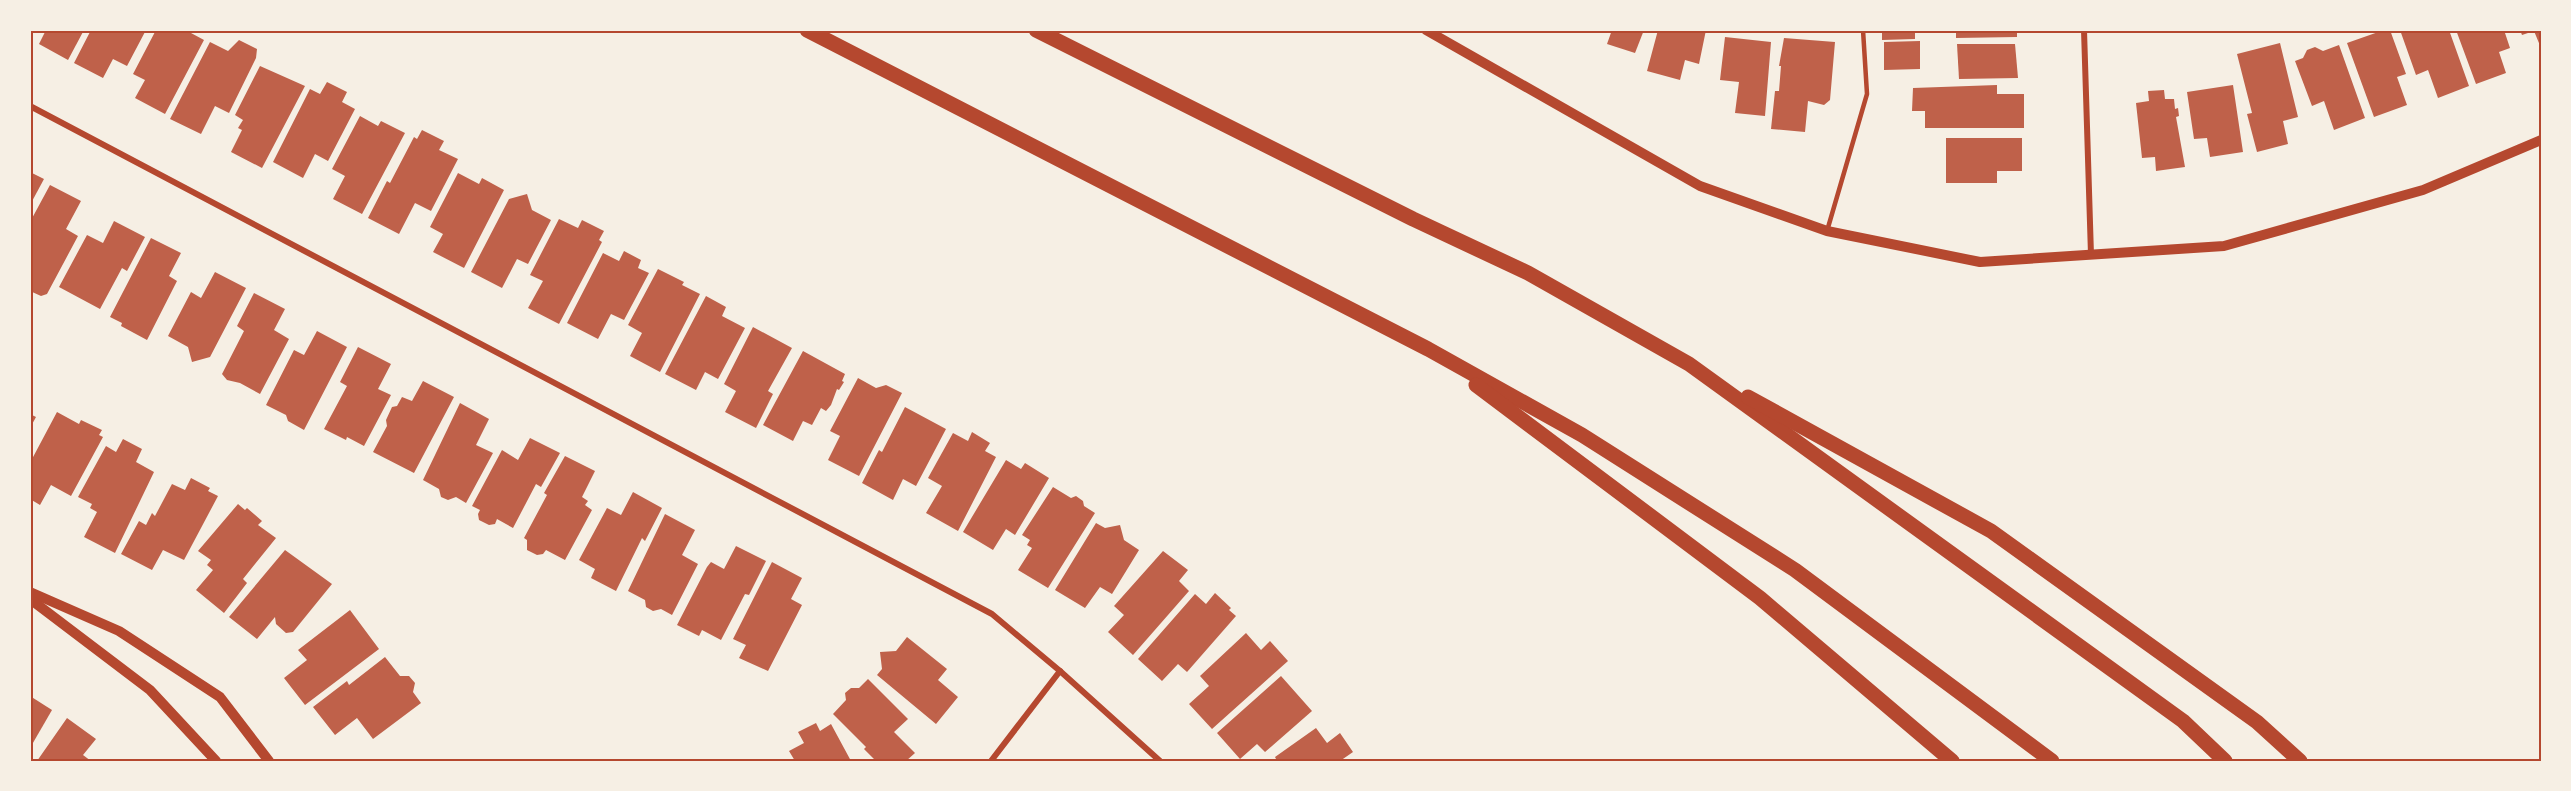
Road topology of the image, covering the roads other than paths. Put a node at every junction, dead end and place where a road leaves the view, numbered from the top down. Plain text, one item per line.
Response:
1 (807, 30) edge
2 (1036, 30) edge
3 (1426, 30) edge
4 (1863, 30) edge
5 (2084, 30) edge
6 (30, 106) edge
7 (2541, 140) edge
8 (1827, 231) junction
9 (2091, 255) junction
10 (1428, 349) junction
11 (1689, 364) junction
12 (30, 592) edge
13 (30, 599) edge
14 (1060, 671) junction
15 (216, 761) edge
16 (268, 761) edge
17 (991, 761) edge
18 (1160, 761) edge
19 (1952, 761) edge
20 (2052, 761) edge
21 (2225, 761) edge
22 (2300, 761) edge

1 - 10 main road
2 - 11 main road
3 - 8 street
4 - 8 lane
5 - 9 street
6 - 14 street
7 - 9 street
8 - 9 street
10 - 19 main road
10 - 20 main road
11 - 21 main road
11 - 22 main road
12 - 16 street
13 - 15 street
14 - 17 street
14 - 18 street

